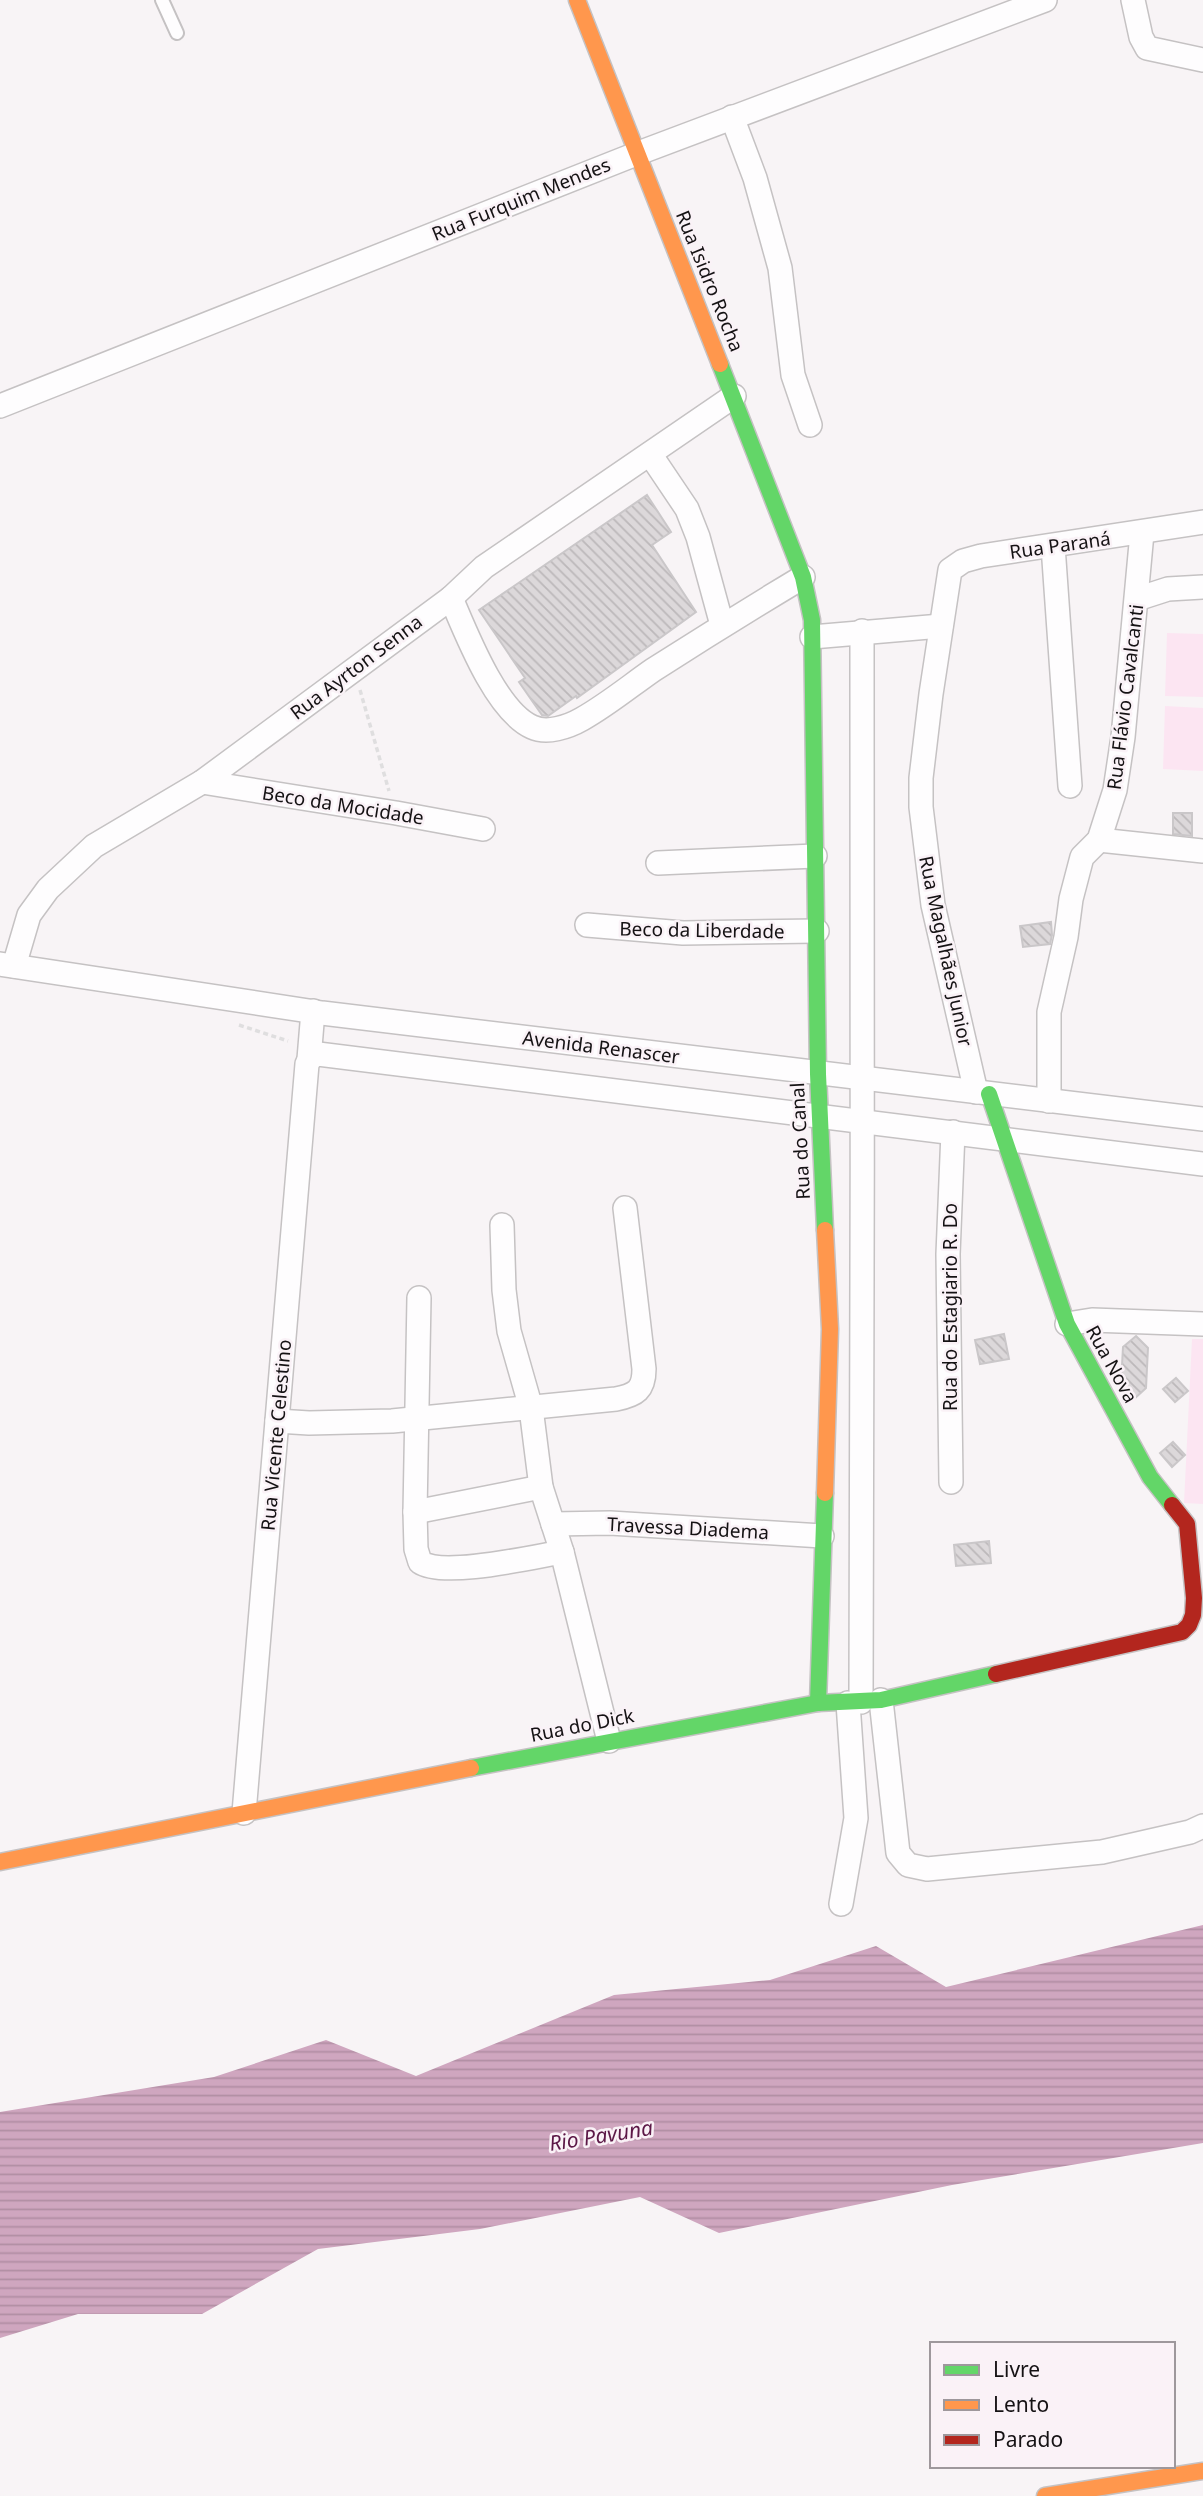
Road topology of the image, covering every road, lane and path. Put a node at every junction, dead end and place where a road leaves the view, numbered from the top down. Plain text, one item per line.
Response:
1 (162, 0) edge
2 (576, 0) edge
3 (1045, 0) edge
4 (1133, 0) edge
5 (177, 33) dead end
6 (1203, 60) edge
7 (732, 117) junction
8 (636, 154) junction
9 (734, 396) junction
10 (0, 406) edge
11 (810, 425) dead end
12 (650, 454) junction
13 (1203, 522) edge
14 (1142, 533) junction
15 (1053, 546) junction
16 (803, 577) junction
17 (1203, 587) edge
18 (451, 597) junction
19 (1137, 599) junction
20 (944, 600) joint
21 (722, 625) junction
22 (941, 626) junction
23 (862, 631) junction
24 (812, 637) junction
25 (354, 668) junction
26 (202, 782) junction
27 (1070, 786) dead end
28 (396, 813) junction
29 (483, 829) dead end
30 (1099, 840) junction
31 (1203, 851) edge
32 (815, 856) junction
33 (658, 863) dead end
34 (587, 925) dead end
35 (817, 931) junction
36 (7, 965) edge
37 (313, 1011) junction
38 (310, 1058) junction
39 (818, 1074) junction
40 (862, 1079) junction
41 (982, 1093) junction
42 (1049, 1101) junction
43 (820, 1117) junction
44 (1203, 1119) edge
45 (861, 1122) junction
46 (953, 1132) junction
47 (1003, 1138) junction
48 (1203, 1164) edge
49 (625, 1208) dead end
50 (502, 1225) dead end
51 (419, 1298) dead end
52 (1067, 1324) junction
53 (1203, 1324) edge
54 (531, 1408) junction
55 (418, 1418) junction
56 (277, 1421) junction
57 (951, 1482) dead end
58 (541, 1488) junction
59 (415, 1512) junction
60 (553, 1524) junction
61 (1195, 1527) edge
62 (822, 1536) junction
63 (562, 1552) junction
64 (1172, 1635) joint
65 (863, 1702) junction
66 (818, 1703) junction
67 (609, 1741) junction
68 (244, 1813) junction
69 (1203, 1826) edge
70 (0, 1862) edge
71 (841, 1904) dead end
72 (1203, 2471) edge
73 (1045, 2496) edge

1 - 5 lane
2 - 8 main road, Rua Isidro Rocha
3 - 7 street, Rua Furquim Mendes
4 - 6 street
7 - 8 street, Rua Furquim Mendes
7 - 11 street
8 - 9 main road, Rua Isidro Rocha
8 - 10 street, Rua Furquim Mendes
9 - 12 street, Rua Ayrton Senna
9 - 16 main road, Rua Isidro Rocha
12 - 18 street, Rua Ayrton Senna
12 - 21 street
13 - 14 street, Rua Paraná
14 - 15 street, Rua Paraná
14 - 19 street, Rua Flávio Cavalcanti
15 - 20 street, Rua Paraná
15 - 27 street
16 - 21 street
16 - 24 main road, Rua do Canal
17 - 19 street
18 - 21 street
18 - 25 street, Rua Ayrton Senna
19 - 30 street, Rua Flávio Cavalcanti
20 - 22 street, Rua Magalhães Junior
22 - 23 street
22 - 41 street, Rua Magalhães Junior
23 - 24 street
23 - 40 street
24 - 32 main road, Rua do Canal
25 - 26 street, Rua Ayrton Senna
25 - 28 path
26 - 28 street, Beco da Mocidade
26 - 36 street, Rua Ayrton Senna
28 - 29 street, Beco da Mocidade
30 - 31 street
30 - 42 street, Rua Flávio Cavalcanti
32 - 33 street
32 - 35 main road, Rua do Canal
34 - 35 street, Beco da Liberdade
35 - 39 main road, Rua do Canal
36 - 37 street, Avenida Renascer
37 - 38 street, Rua Vicente Celestino
37 - 39 street, Avenida Renascer
38 - 43 street
38 - 56 street, Rua Vicente Celestino
39 - 40 street, Avenida Renascer
39 - 43 main road, Rua do Canal
40 - 41 street, Avenida Renascer
40 - 45 street
41 - 42 street, Avenida Renascer
41 - 47 main road, Rua Nova
42 - 44 street, Avenida Renascer
43 - 45 street
43 - 62 main road, Rua do Canal
45 - 46 street
45 - 65 street
46 - 47 street
46 - 57 street, Rua do Estagiario R. Do
47 - 48 street
47 - 52 main road, Rua Nova
49 - 54 street
50 - 54 street
51 - 55 street
52 - 53 street
52 - 61 main road, Rua Nova
54 - 55 street
54 - 58 street
55 - 56 street
55 - 59 street
56 - 68 street, Rua Vicente Celestino
58 - 59 street
58 - 60 street
59 - 63 street
60 - 62 street, Travessa Diadema
60 - 63 street
61 - 64 main road, Rua Nova
62 - 66 main road, Rua do Canal
63 - 67 street
64 - 65 main road, Rua do Dick
65 - 66 main road, Rua do Dick
65 - 69 street
65 - 71 street
66 - 67 main road, Rua do Dick
67 - 68 main road, Rua do Dick
68 - 70 main road, Rua do Dick
72 - 73 main road

